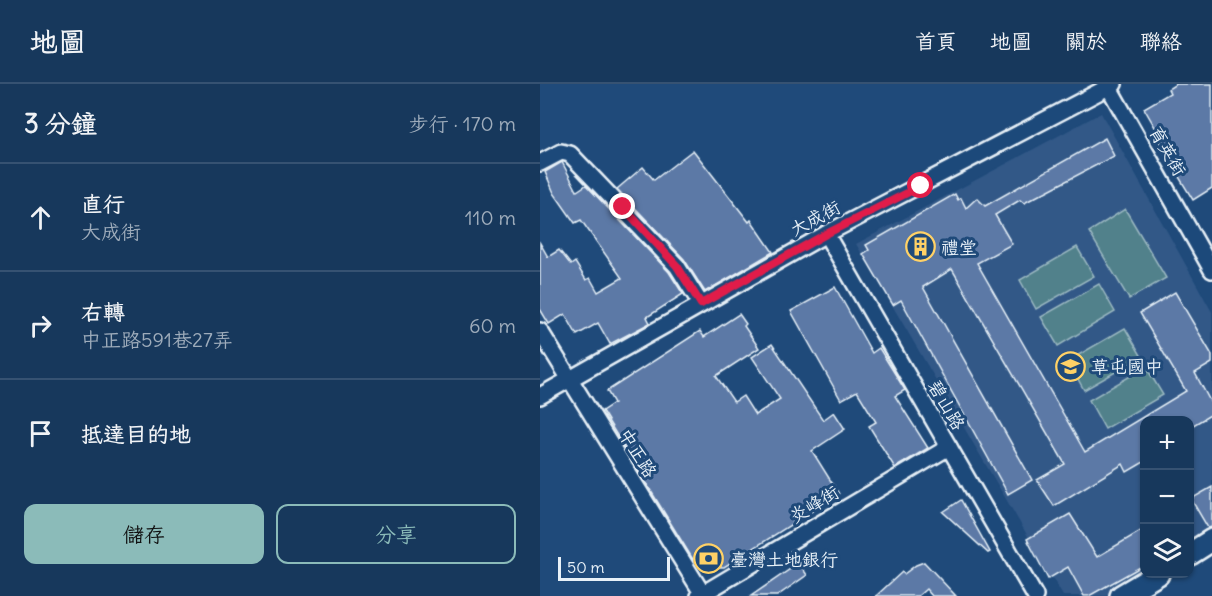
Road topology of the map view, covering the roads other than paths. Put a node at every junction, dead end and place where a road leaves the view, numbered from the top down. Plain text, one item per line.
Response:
1 (1110, 85) edge
2 (540, 163) edge
3 (826, 234) junction
4 (1212, 270) edge
5 (701, 304) junction
6 (540, 331) edge
7 (568, 378) junction
8 (540, 396) edge
9 (949, 447) junction
10 (1212, 540) edge
11 (1194, 551) edge
12 (1150, 578) edge
13 (702, 595) edge
14 (1035, 596) edge
15 (1121, 596) edge

1 - 3 street, 大成街
1 - 4 street, 育英街
2 - 5 street
3 - 5 street, 大成街
3 - 9 street, 碧山路
5 - 7 street, 大成街
6 - 7 street, 中正路
7 - 8 street, 大成街
7 - 13 street, 中正路
9 - 13 street, 炎峰街
9 - 14 street, 碧山路
10 - 11 street
12 - 15 street

